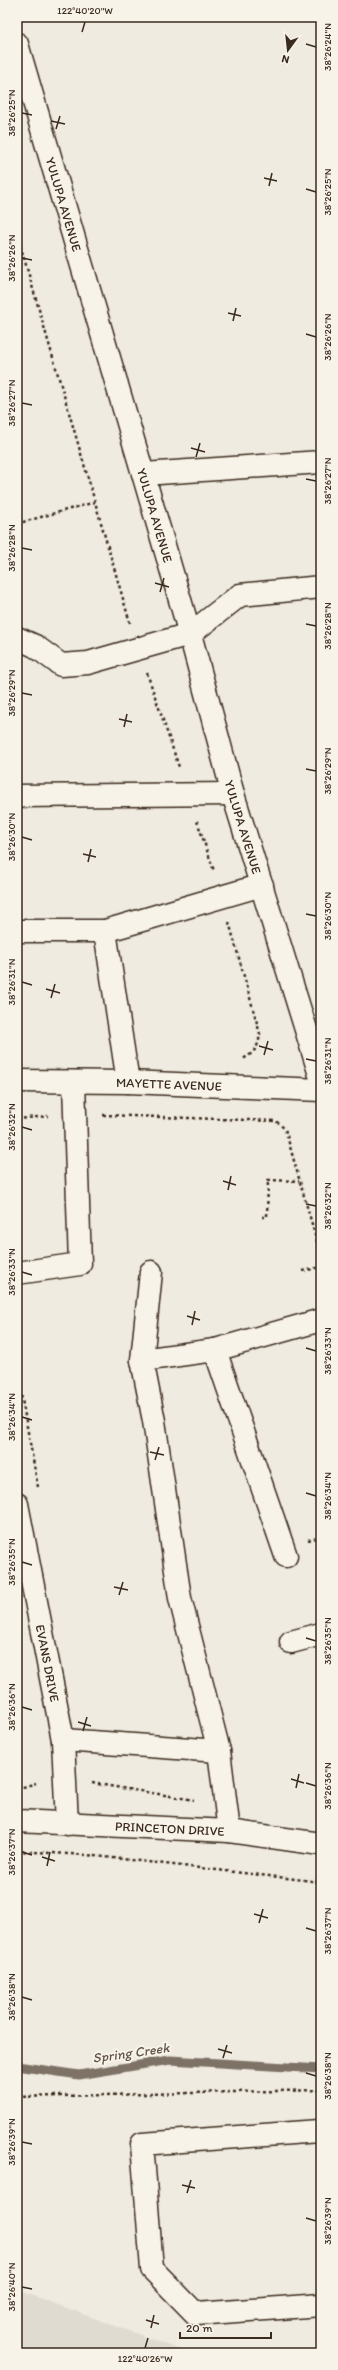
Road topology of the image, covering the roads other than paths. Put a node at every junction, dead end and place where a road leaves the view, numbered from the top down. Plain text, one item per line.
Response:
1 (17, 44) edge
2 (321, 462) edge
3 (144, 474) junction
4 (321, 587) edge
5 (190, 634) junction
6 (17, 638) edge
7 (233, 794) junction
8 (17, 796) edge
9 (262, 885) junction
10 (17, 931) edge
11 (104, 931) junction
12 (321, 1078) edge
13 (17, 1082) edge
14 (128, 1082) junction
15 (74, 1083) junction
16 (321, 1090) edge
17 (151, 1272) dead end
18 (17, 1273) edge
19 (321, 1320) edge
20 (215, 1350) junction
21 (142, 1360) junction
22 (17, 1504) edge
23 (286, 1556) dead end
24 (321, 1634) edge
25 (291, 1642) dead end
26 (63, 1740) junction
27 (219, 1751) junction
28 (17, 1821) edge
29 (67, 1824) junction
30 (229, 1831) junction
31 (321, 1844) edge
32 (319, 2131) dead end
33 (321, 2305) edge

1 - 3 street, YULUPA AVENUE
2 - 3 street
3 - 5 street, YULUPA AVENUE
4 - 5 street
5 - 6 street
5 - 7 street, YULUPA AVENUE
7 - 8 street
7 - 9 street, YULUPA AVENUE
9 - 11 street
9 - 12 street, YULUPA AVENUE
10 - 11 street
11 - 14 street
13 - 15 street, MAYETTE AVENUE
14 - 15 street, MAYETTE AVENUE
14 - 16 street, MAYETTE AVENUE
15 - 18 street
17 - 21 street
19 - 20 street
20 - 21 street
20 - 23 street
21 - 27 street
22 - 26 street, EVANS DRIVE
24 - 25 street
26 - 27 street
26 - 29 street, EVANS DRIVE
27 - 30 street
28 - 29 street, PRINCETON DRIVE
29 - 30 street, PRINCETON DRIVE
30 - 31 street, PRINCETON DRIVE
32 - 33 street

